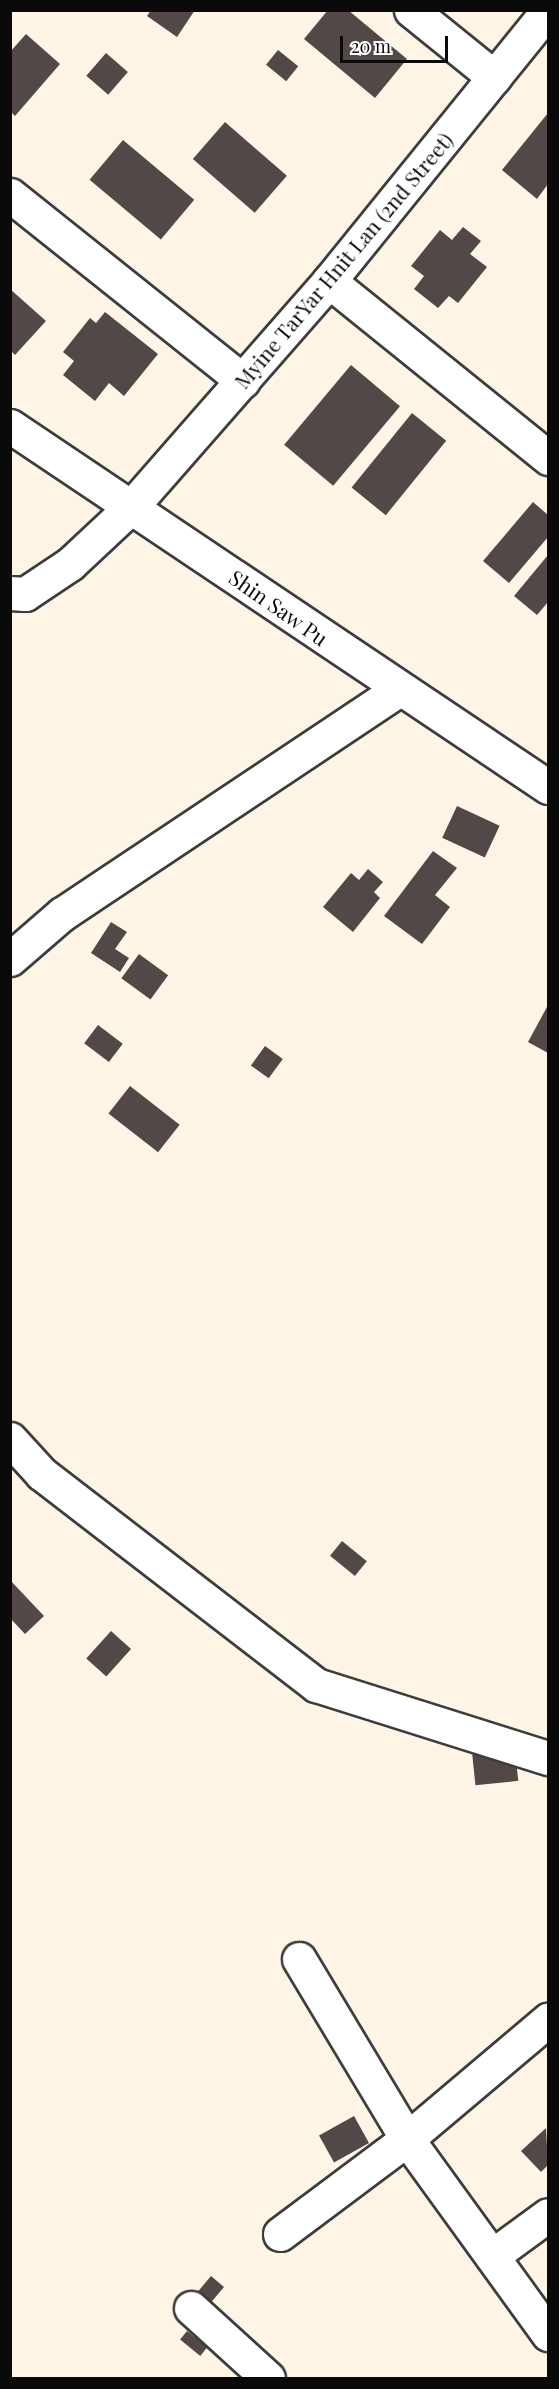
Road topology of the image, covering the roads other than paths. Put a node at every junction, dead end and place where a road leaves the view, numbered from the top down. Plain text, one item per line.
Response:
1 (411, 10) edge
2 (545, 22) edge
3 (494, 77) junction
4 (10, 195) edge
5 (329, 281) junction
6 (243, 381) junction
7 (10, 426) edge
8 (549, 459) edge
9 (133, 505) junction
10 (10, 593) edge
11 (398, 690) junction
12 (549, 788) edge
13 (10, 959) edge
14 (10, 1439) edge
15 (549, 1758) edge
16 (299, 1959) dead end
17 (549, 2020) edge
18 (407, 2139) junction
19 (549, 2215) edge
20 (280, 2234) dead end
21 (492, 2256) junction
22 (192, 2308) dead end
23 (549, 2334) edge
24 (268, 2379) edge

1 - 3 street
2 - 3 street, Myine TarYar Hnit Lan (2nd Street)
3 - 5 street, Myine TarYar Hnit Lan (2nd Street)
4 - 6 street
5 - 6 street, Myine TarYar Hnit Lan (2nd Street)
5 - 8 street
6 - 9 street, Myine TarYar Hnit Lan (2nd Street)
7 - 9 street, Shin Saw Pu
9 - 10 street, Myine TarYar Hnit Lan (2nd Street)
9 - 11 street, Shin Saw Pu
11 - 12 street, Shin Saw Pu
11 - 13 street
14 - 15 street
16 - 18 street
17 - 18 street
18 - 20 street
18 - 21 street
19 - 21 street
21 - 23 street
22 - 24 street

